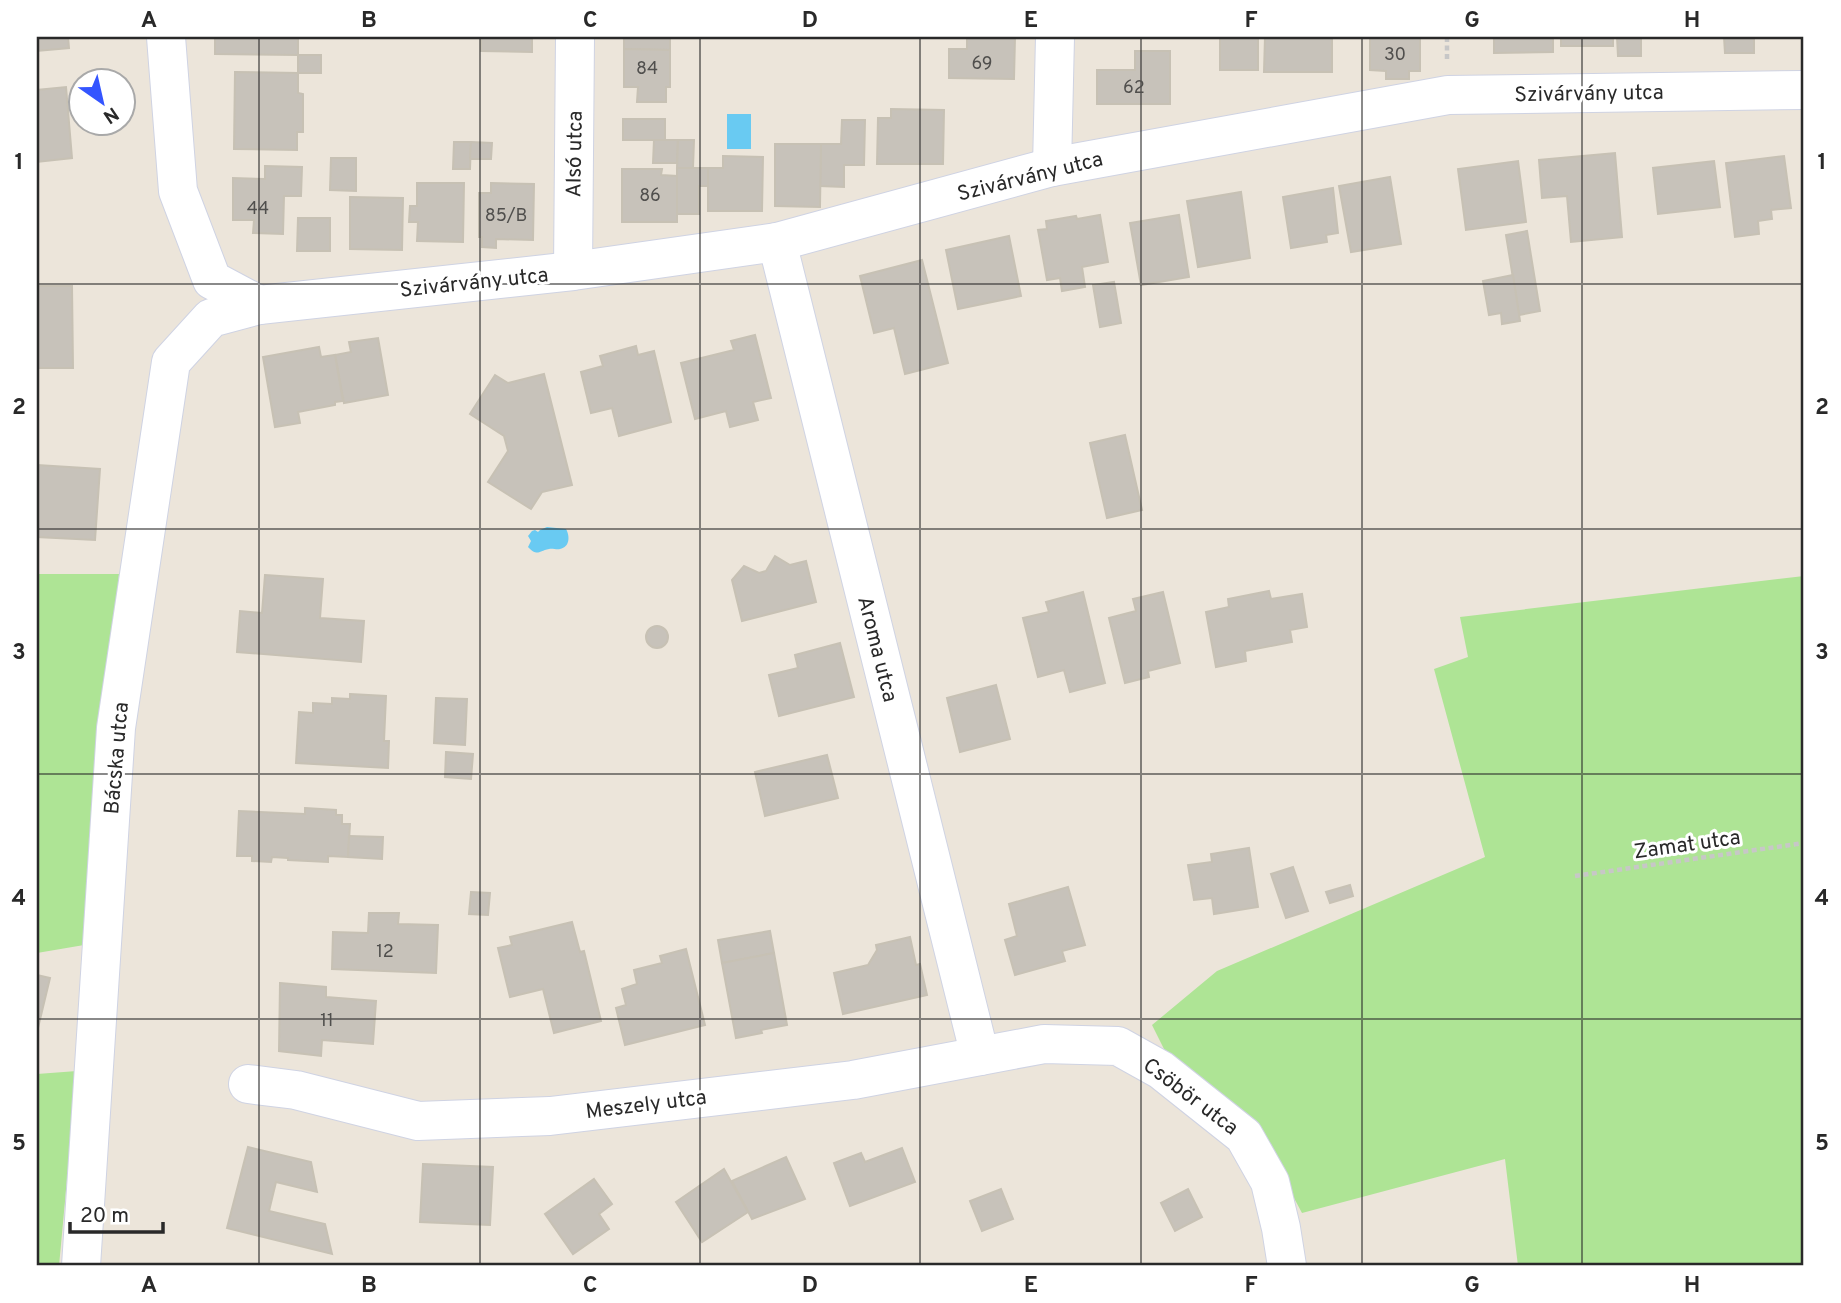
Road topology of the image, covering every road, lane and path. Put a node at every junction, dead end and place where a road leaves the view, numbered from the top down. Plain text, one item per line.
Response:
1 (166, 37) edge
2 (575, 37) edge
3 (1055, 37) edge
4 (1804, 90) edge
5 (1052, 167) junction
6 (777, 242) junction
7 (573, 271) junction
8 (259, 305) junction
9 (1804, 843) edge
10 (1575, 876) dead end
11 (1044, 1044) joint
12 (980, 1056) junction
13 (248, 1084) dead end
14 (81, 1266) edge
15 (1287, 1266) edge

1 - 8 street
2 - 7 street, Alsó utca
3 - 5 street
4 - 5 street, Szivárvány utca
5 - 6 street, Szivárvány utca
6 - 7 street, Szivárvány utca
6 - 12 street, Aroma utca
7 - 8 street, Szivárvány utca
8 - 14 street, Bácska utca
9 - 10 path, Zamat utca
11 - 12 street, Meszely utca
11 - 15 street, Csöbör utca
12 - 13 street, Meszely utca

